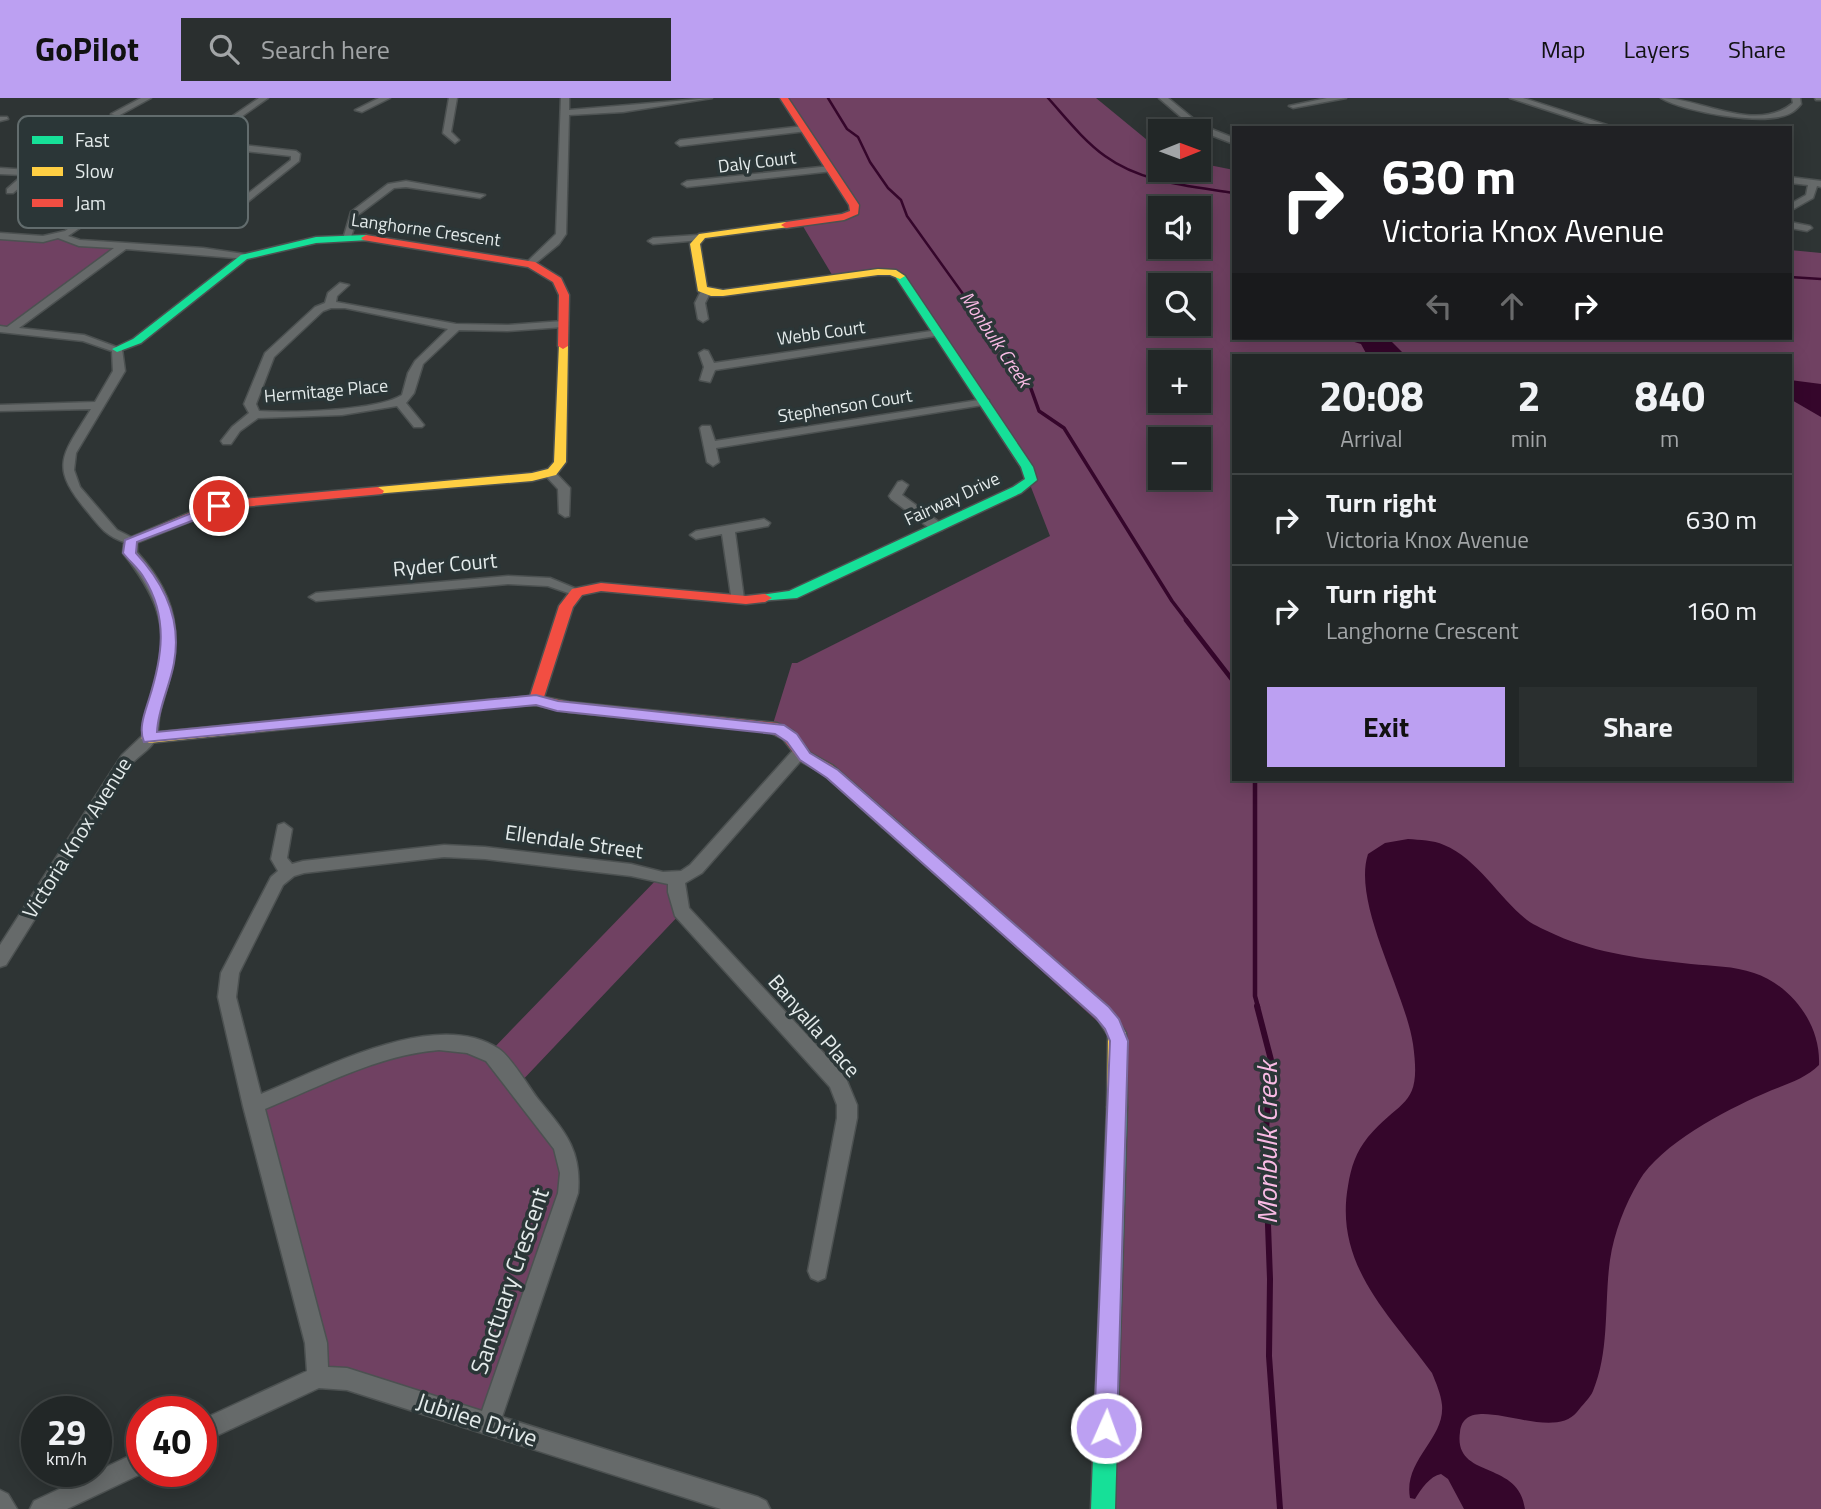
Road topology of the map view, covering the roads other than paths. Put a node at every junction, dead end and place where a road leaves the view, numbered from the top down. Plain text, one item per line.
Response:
1 (147, 98) edge
2 (264, 98) edge
3 (386, 98) edge
4 (453, 98) edge
5 (565, 98) edge
6 (708, 98) edge
7 (784, 98) edge
8 (1163, 98) edge
9 (1342, 98) edge
10 (1514, 98) edge
11 (1665, 98) edge
12 (1796, 98) edge
13 (1293, 106) dead end
14 (359, 110) dead end
15 (565, 113) junction
16 (114, 114) dead end
17 (238, 116) edge
18 (1757, 116) junction
19 (1605, 126) edge
20 (1768, 126) edge
21 (804, 128) junction
22 (454, 139) dead end
23 (1232, 140) edge
24 (679, 143) dead end
25 (248, 149) edge
26 (830, 169) junction
27 (0, 172) edge
28 (18, 173) edge
29 (1792, 180) edge
30 (18, 184) edge
31 (1817, 184) edge
32 (686, 185) dead end
33 (10, 191) dead end
34 (480, 195) dead end
35 (248, 198) edge
36 (1792, 207) edge
37 (1792, 225) edge
38 (72, 228) edge
39 (1807, 228) dead end
40 (0, 236) edge
41 (60, 236) junction
42 (346, 237) junction
43 (698, 238) junction
44 (653, 241) dead end
45 (122, 247) junction
46 (244, 257) junction
47 (531, 264) junction
48 (344, 285) dead end
49 (706, 291) junction
50 (330, 304) junction
51 (703, 319) dead end
52 (562, 327) junction
53 (5, 329) edge
54 (454, 330) junction
55 (937, 334) junction
56 (117, 349) junction
57 (704, 353) dead end
58 (710, 367) junction
59 (706, 380) dead end
60 (400, 402) junction
61 (985, 402) junction
62 (99, 405) junction
63 (0, 408) edge
64 (255, 414) junction
65 (418, 425) dead end
66 (706, 428) dead end
67 (227, 441) dead end
68 (710, 445) junction
69 (713, 462) dead end
70 (549, 473) junction
71 (893, 492) dead end
72 (565, 513) dead end
73 (764, 523) dead end
74 (937, 527) junction
75 (728, 530) junction
76 (696, 535) dead end
77 (131, 540) junction
78 (576, 592) junction
79 (315, 599) dead end
80 (737, 599) junction
81 (536, 700) junction
82 (149, 738) junction
83 (800, 752) junction
84 (284, 829) dead end
85 (288, 872) junction
86 (677, 878) junction
87 (0, 960) edge
88 (253, 1106) junction
89 (818, 1271) dead end
90 (318, 1377) junction
91 (489, 1423) junction
92 (217, 1425) edge
93 (126, 1469) edge
94 (0, 1502) edge
95 (749, 1508) edge
96 (5, 1509) edge
97 (42, 1509) edge
98 (1103, 1509) edge

1 - 16 street
2 - 17 street
3 - 14 street
4 - 22 street
5 - 15 street
6 - 15 street
7 - 21 street
8 - 23 street
9 - 13 street
10 - 19 street
11 - 18 street
12 - 18 street
15 - 47 street
18 - 20 street
21 - 24 street
21 - 26 street
25 - 35 street
26 - 32 street, Daly Court
26 - 43 street
27 - 28 street
29 - 31 street
30 - 33 street
31 - 36 street
34 - 42 street
37 - 39 street
38 - 41 street
40 - 41 street
41 - 45 street
42 - 46 street, Langhorne Crescent
42 - 47 street, Langhorne Crescent
43 - 44 street
43 - 49 street
45 - 46 street
45 - 53 street
46 - 56 street, Langhorne Crescent
47 - 52 street, Langhorne Crescent
48 - 50 street, Hermitage Place
49 - 51 street
49 - 55 street, Fairway Drive
50 - 54 street
50 - 64 street, Hermitage Place
52 - 54 street
52 - 70 street, Langhorne Crescent
53 - 56 street
54 - 60 street, Hermitage Place
55 - 58 street, Webb Court
55 - 61 street, Fairway Drive
56 - 62 street
57 - 58 street
58 - 59 street
60 - 64 street, Hermitage Place
60 - 65 street, Hermitage Place
61 - 68 street, Stephenson Court
61 - 74 street, Fairway Drive
62 - 63 street
62 - 77 street
64 - 67 street, Hermitage Place
66 - 68 street
68 - 69 street
70 - 72 street
70 - 77 street
71 - 74 street
73 - 75 street
74 - 80 street, Fairway Drive
75 - 76 street
75 - 80 street
77 - 82 street, Victoria Knox Avenue
78 - 79 street, Ryder Court
78 - 80 street, Fairway Drive
78 - 81 street
81 - 82 street
81 - 83 street
82 - 87 street, Victoria Knox Avenue
83 - 86 street
83 - 98 street
84 - 85 street
85 - 86 street, Ellendale Street
85 - 88 street
86 - 89 street, Banyalla Place
88 - 90 street
88 - 91 street, Sanctuary Crescent
90 - 91 street, Jubilee Drive
90 - 92 street
91 - 95 street, Jubilee Drive
93 - 97 street
94 - 96 street

